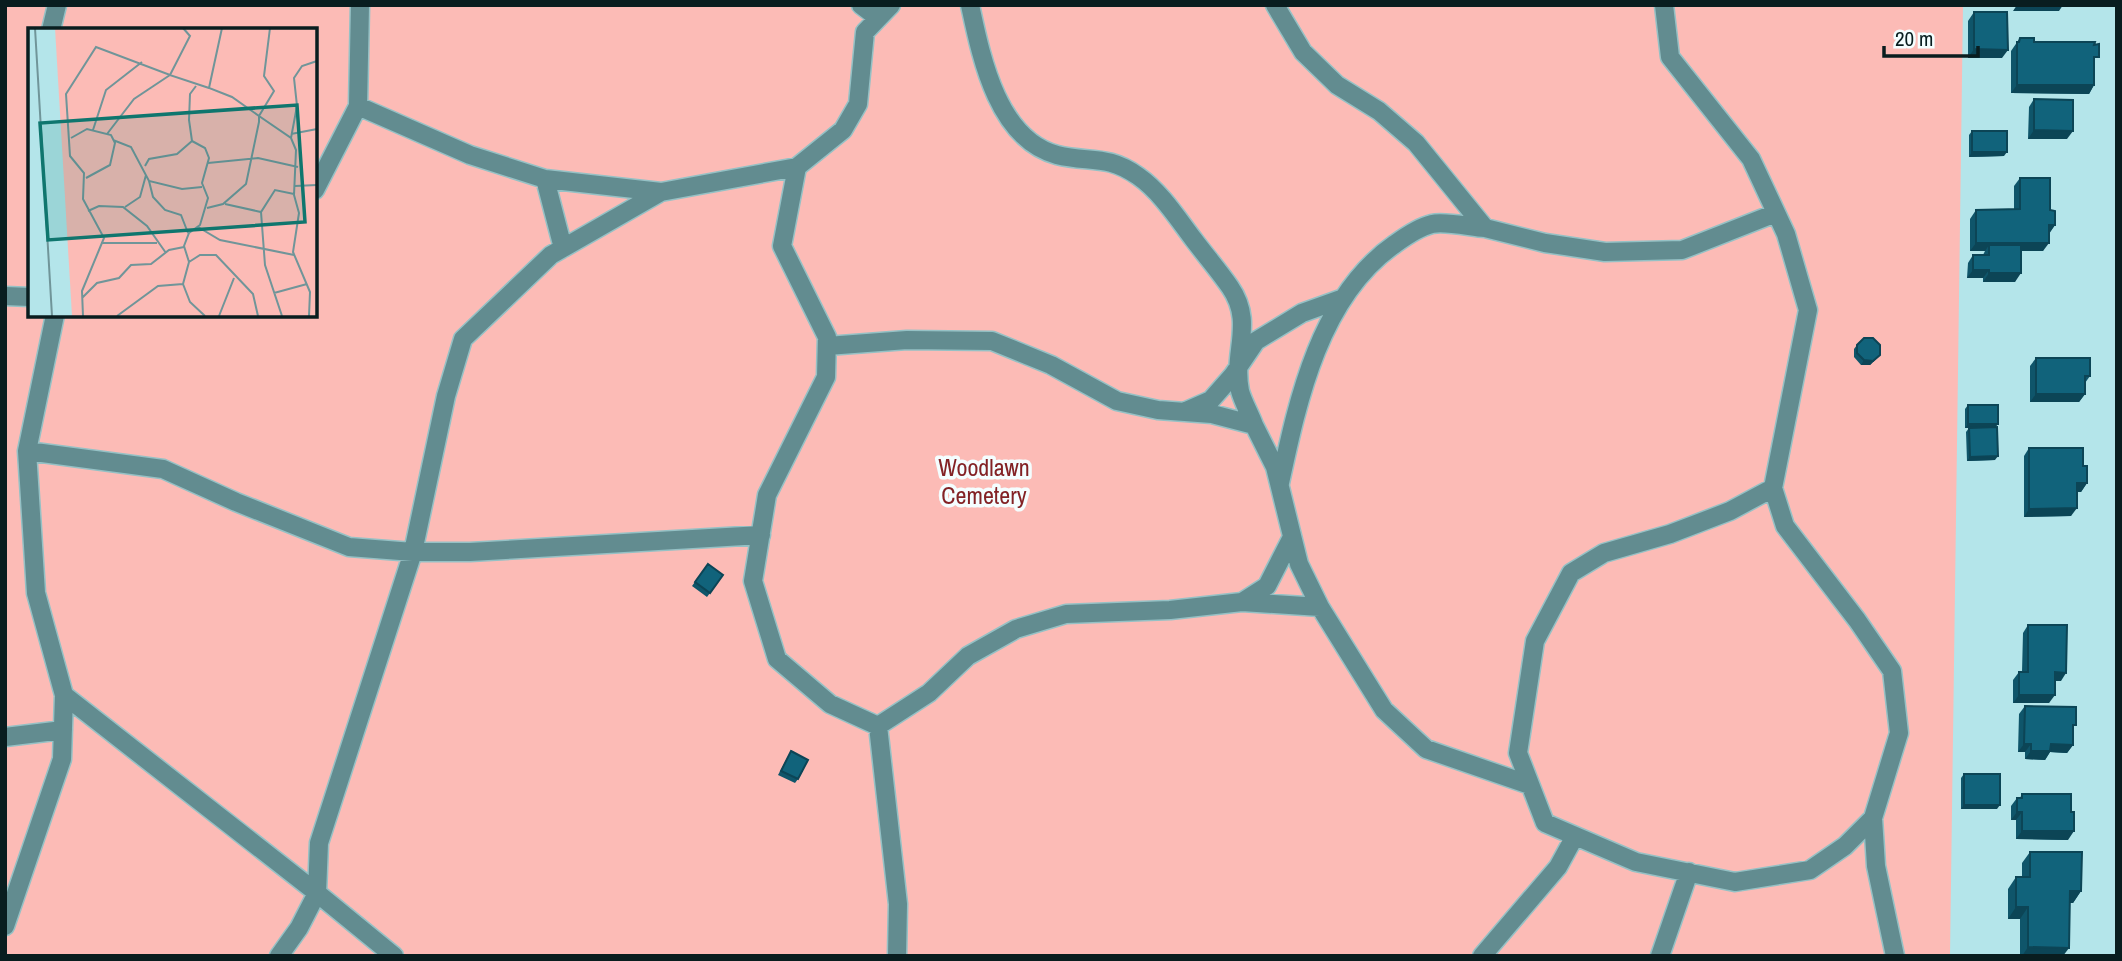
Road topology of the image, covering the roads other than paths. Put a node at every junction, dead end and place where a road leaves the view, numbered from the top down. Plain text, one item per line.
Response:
1 (57, 5) edge
2 (360, 5) edge
3 (861, 5) edge
4 (970, 5) edge
5 (1275, 5) edge
6 (1664, 5) edge
7 (885, 12) edge
8 (51, 28) edge
9 (358, 107) junction
10 (797, 167) junction
11 (545, 179) junction
12 (317, 186) edge
13 (661, 192) junction
14 (1776, 212) junction
15 (1485, 228) junction
16 (563, 248) junction
17 (5, 296) edge
18 (28, 298) edge
19 (1341, 299) junction
20 (55, 317) edge
21 (827, 346) junction
22 (1239, 366) junction
23 (1183, 412) junction
24 (1254, 425) junction
25 (27, 451) junction
26 (1279, 486) junction
27 (1773, 488) junction
28 (761, 535) junction
29 (1292, 537) junction
30 (413, 552) junction
31 (1242, 602) junction
32 (1320, 607) junction
33 (64, 695) junction
34 (878, 726) junction
35 (63, 730) junction
36 (5, 737) edge
37 (1530, 785) junction
38 (1873, 818) junction
39 (1575, 836) junction
40 (1689, 873) junction
41 (317, 893) junction
42 (5, 926) edge
43 (279, 956) edge
44 (394, 956) edge
45 (897, 956) edge
46 (1482, 956) edge
47 (1660, 956) edge
48 (1895, 956) edge

1 - 8 lane
2 - 9 lane
3 - 7 lane
4 - 22 lane
5 - 15 lane
6 - 14 lane
7 - 10 lane
9 - 11 lane
9 - 12 lane
10 - 13 lane
10 - 21 lane
11 - 13 lane
11 - 16 lane
13 - 16 lane
14 - 15 lane
14 - 27 lane
15 - 19 lane
16 - 30 lane
17 - 18 lane
19 - 22 lane
19 - 26 lane
20 - 25 lane
21 - 23 lane
21 - 28 lane
22 - 23 lane
22 - 24 lane
23 - 24 lane
24 - 26 lane
25 - 30 lane
25 - 33 lane
26 - 29 lane
27 - 37 lane
27 - 38 lane
28 - 30 lane
28 - 34 lane
29 - 31 lane
29 - 32 lane
30 - 41 lane
31 - 32 lane
31 - 34 lane
32 - 37 lane
33 - 35 lane
33 - 41 lane
34 - 45 lane
35 - 36 lane
35 - 42 lane
37 - 39 lane
38 - 40 lane
38 - 48 lane
39 - 40 lane
39 - 46 lane
40 - 47 lane
41 - 43 lane
41 - 44 lane

